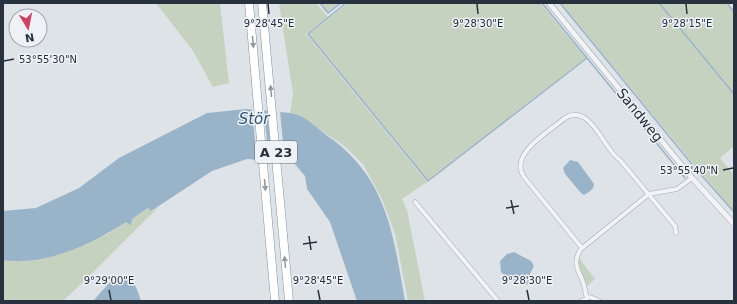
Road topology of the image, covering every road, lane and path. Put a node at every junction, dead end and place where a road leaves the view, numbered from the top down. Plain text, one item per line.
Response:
1 (249, 3) edge
2 (262, 3) edge
3 (549, 3) edge
4 (692, 178) junction
5 (649, 194) junction
6 (415, 202) dead end
7 (734, 224) edge
8 (676, 233) dead end
9 (582, 248) junction
10 (587, 298) junction
11 (275, 301) edge
12 (289, 301) edge
13 (498, 301) edge
14 (581, 301) edge
15 (599, 301) edge

1 -> 11 highway, A 23
12 -> 2 highway, A 23
3 - 4 street, Sandweg
4 - 5 street
4 - 7 street, Sandweg
5 - 8 street
5 - 9 street
5 - 9 street
6 - 13 street
9 - 10 street
10 - 14 street
10 - 15 street

